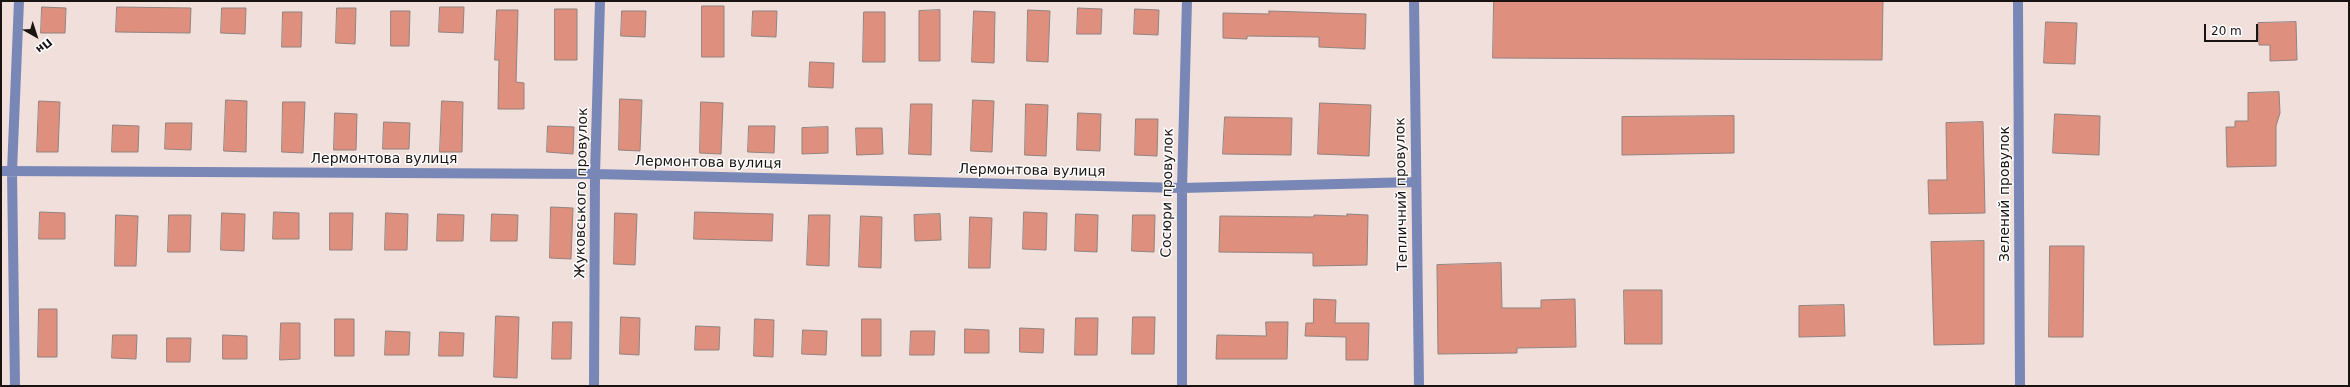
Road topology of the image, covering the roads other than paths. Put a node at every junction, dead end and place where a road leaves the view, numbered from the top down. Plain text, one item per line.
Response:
1 (18, 1) edge
2 (600, 1) edge
3 (1186, 1) edge
4 (1414, 1) edge
5 (2018, 1) edge
6 (1, 171) edge
7 (12, 171) junction
8 (595, 174) junction
9 (1415, 182) junction
10 (1182, 188) junction
11 (15, 386) edge
12 (590, 386) edge
13 (594, 386) edge
14 (600, 386) edge
15 (1182, 386) edge
16 (1419, 386) edge
17 (2020, 386) edge

1 - 7 street
2 - 8 street, Жуковського провулок
3 - 10 street, Сосюри провулок
4 - 9 street, Тепличний провулок
5 - 17 street, Зелений провулок
6 - 7 street, Лермонтова вулиця
7 - 8 street, Лермонтова вулиця
7 - 11 street
8 - 10 street, Лермонтова вулиця
8 - 13 street, Жуковського провулок
9 - 10 street, Лермонтова вулиця
9 - 16 street, Тепличний провулок
10 - 15 street, Сосюри провулок
12 - 13 street
13 - 14 street

